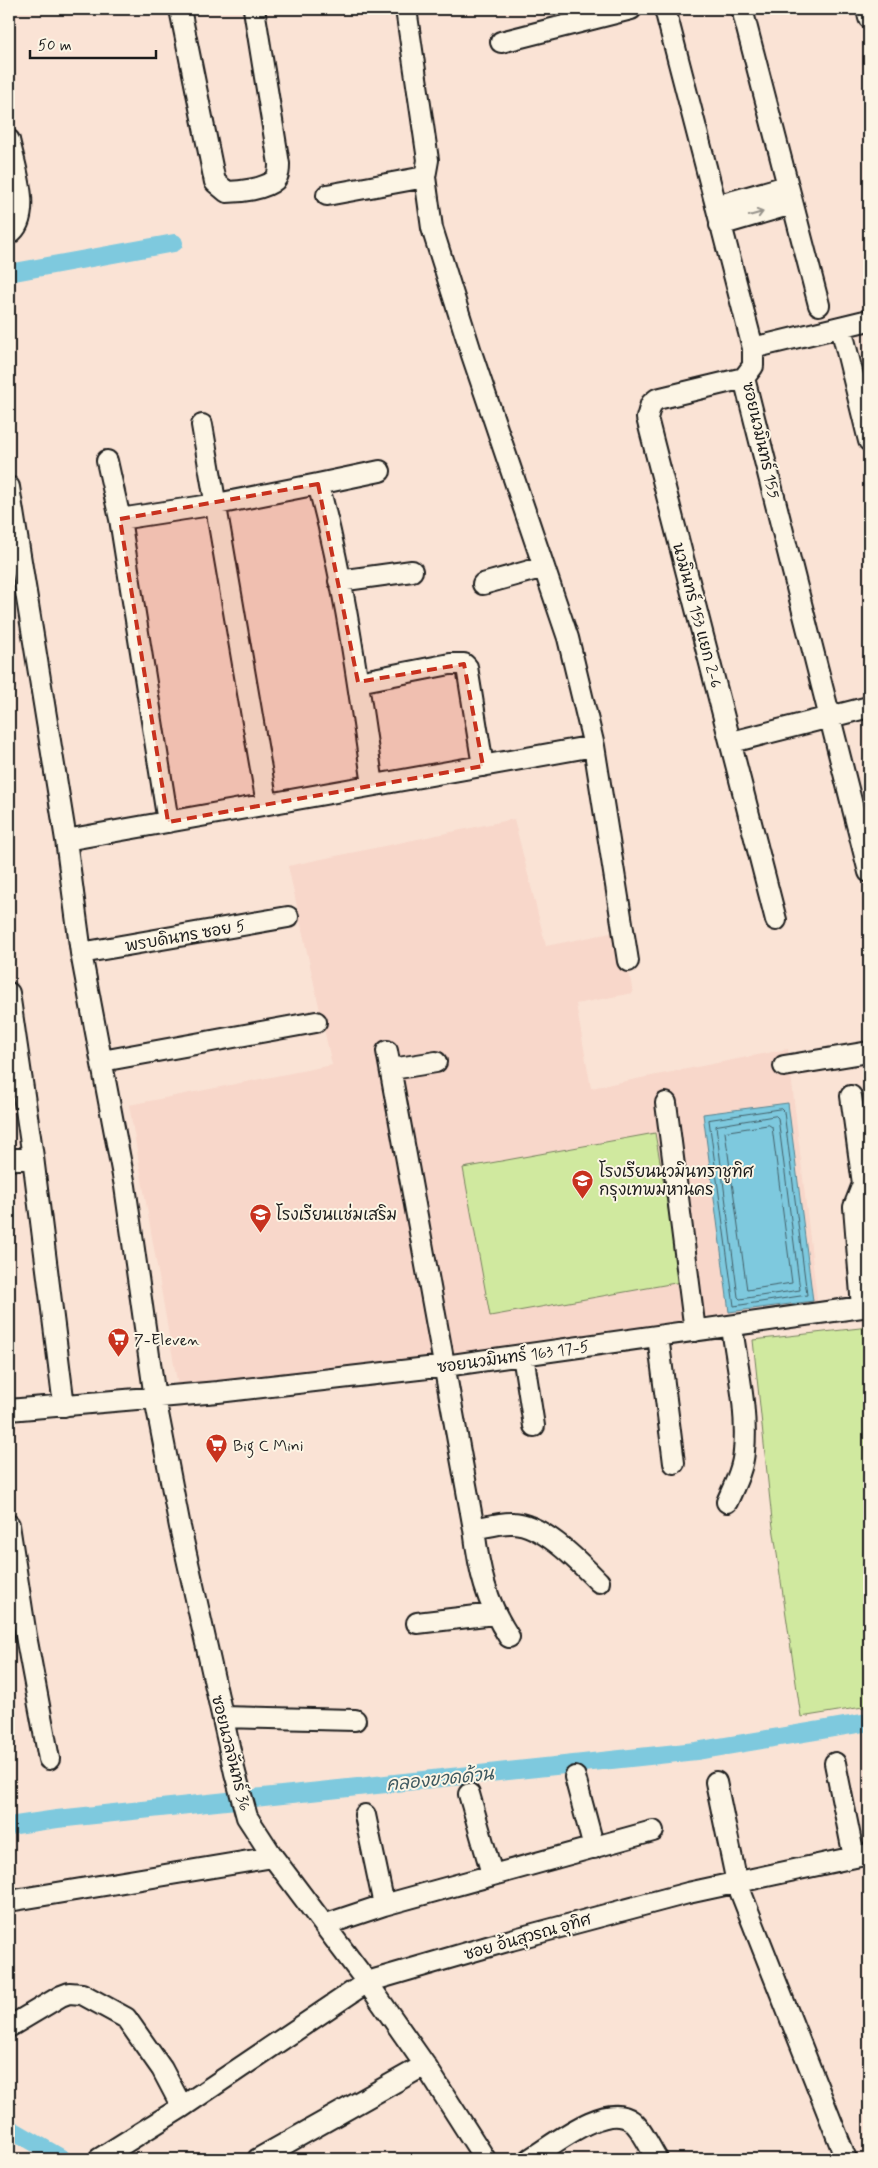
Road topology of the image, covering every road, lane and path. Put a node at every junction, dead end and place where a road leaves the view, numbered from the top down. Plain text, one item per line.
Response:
1 (180, 9) edge
2 (254, 9) edge
3 (406, 9) edge
4 (631, 9) edge
5 (666, 9) edge
6 (742, 9) edge
7 (867, 9) edge
8 (869, 18) edge
9 (501, 42) dead end
10 (9, 140) edge
11 (425, 177) junction
12 (327, 195) dead end
13 (790, 195) junction
14 (718, 215) junction
15 (9, 234) edge
16 (818, 305) dead end
17 (869, 320) edge
18 (841, 327) junction
19 (753, 348) junction
20 (744, 378) junction
21 (202, 425) dead end
22 (869, 441) edge
23 (107, 461) dead end
24 (380, 471) dead end
25 (318, 484) junction
26 (9, 487) edge
27 (217, 504) junction
28 (120, 520) junction
29 (544, 567) junction
30 (412, 570) dead end
31 (339, 581) junction
32 (483, 584) dead end
33 (358, 682) junction
34 (869, 707) edge
35 (829, 716) junction
36 (732, 742) junction
37 (594, 746) junction
38 (483, 766) junction
39 (373, 785) junction
40 (267, 804) junction
41 (168, 822) junction
42 (66, 840) junction
43 (869, 872) edge
44 (288, 917) dead end
45 (776, 920) dead end
46 (81, 953) junction
47 (628, 961) dead end
48 (9, 993) edge
49 (316, 1022) dead end
50 (869, 1052) edge
51 (102, 1061) junction
52 (436, 1062) dead end
53 (784, 1066) dead end
54 (851, 1096) dead end
55 (666, 1102) dead end
56 (33, 1157) junction
57 (9, 1160) edge
58 (866, 1189) edge
59 (862, 1206) edge
60 (866, 1307) edge
61 (732, 1327) junction
62 (696, 1332) junction
63 (658, 1336) junction
64 (523, 1355) junction
65 (445, 1366) junction
66 (155, 1398) junction
67 (64, 1406) junction
68 (9, 1410) edge
69 (534, 1426) dead end
70 (674, 1463) dead end
71 (727, 1502) dead end
72 (9, 1525) edge
73 (474, 1528) junction
74 (599, 1582) dead end
75 (494, 1614) junction
76 (417, 1623) dead end
77 (17, 1633) edge
78 (509, 1637) dead end
79 (223, 1717) junction
80 (355, 1720) dead end
81 (49, 1759) dead end
82 (835, 1763) dead end
83 (574, 1777) dead end
84 (716, 1782) dead end
85 (469, 1794) dead end
86 (365, 1815) dead end
87 (653, 1831) dead end
88 (594, 1848) junction
89 (862, 1856) edge
90 (273, 1857) junction
91 (492, 1874) junction
92 (737, 1883) junction
93 (9, 1900) edge
94 (384, 1905) junction
95 (324, 1925) junction
96 (367, 1982) junction
97 (9, 2027) edge
98 (425, 2065) junction
99 (182, 2107) junction
100 (99, 2159) edge
101 (258, 2159) edge
102 (485, 2159) edge
103 (530, 2159) edge
104 (657, 2159) edge
105 (846, 2159) edge

1 - 2 street
3 - 11 street
4 - 9 street
5 - 14 street, ซอยนวมินทร์ 155
6 - 13 street
7 - 8 street
10 - 15 street
11 - 12 street
11 - 29 street
13 - 14 street
13 - 16 street
14 - 19 street, ซอยนวมินทร์ 155
17 - 18 street
18 - 19 street
18 - 22 street
19 - 20 street, ซอยนวมินทร์ 155
20 - 35 street, ซอยนวมินทร์ 155
20 - 36 street, นวมินทร์ 153 แยก 2-6
21 - 27 street
23 - 28 street
24 - 25 street
25 - 27 street
25 - 31 street
26 - 42 street, ซอยนวลจันทร์ 36
27 - 28 street
27 - 40 street
28 - 41 street
29 - 32 street
29 - 37 street
30 - 31 street
31 - 33 street
33 - 38 street
33 - 39 street
34 - 35 street
35 - 36 street
35 - 43 street, ซอยนวมินทร์ 155
36 - 45 street, นวมินทร์ 153 แยก 2-6
37 - 38 street
37 - 47 street
38 - 39 street
39 - 40 street
40 - 41 street
41 - 42 street
42 - 46 street, ซอยนวลจันทร์ 36
44 - 46 street, พรบดินทร ซอย 5
46 - 51 street, ซอยนวลจันทร์ 36
48 - 56 street
49 - 51 street
50 - 53 street
51 - 66 street, ซอยนวลจันทร์ 36
52 - 65 street
54 - 58 street
55 - 62 street
56 - 57 street
56 - 67 street
58 - 59 street
59 - 60 street
60 - 61 street, ซอยนวมินทร์ 163 17-5
61 - 62 street, ซอยนวมินทร์ 163 17-5
61 - 71 street
62 - 63 street, ซอยนวมินทร์ 163 17-5
63 - 64 street, ซอยนวมินทร์ 163 17-5
63 - 70 street
64 - 65 street, ซอยนวมินทร์ 163 17-5
64 - 69 street
65 - 66 street, ซอยนวมินทร์ 163 17-5
65 - 73 street
66 - 67 street, ซอยนวมินทร์ 163 17-5
66 - 79 street, ซอยนวลจันทร์ 36
67 - 68 street, ซอยนวมินทร์ 163 17-5
72 - 77 street
73 - 74 street
73 - 75 street
75 - 76 street
75 - 78 street
77 - 81 street
79 - 80 street
79 - 90 street, ซอยนวลจันทร์ 36
82 - 89 street
83 - 88 street
84 - 92 street
85 - 91 street
86 - 94 street
87 - 88 street
88 - 91 street
89 - 92 street, ซอย อ้นสุวรณ อุทิศ
90 - 93 street
90 - 95 street, ซอยนวลจันทร์ 36
91 - 94 street
92 - 96 street, ซอย อ้นสุวรณ อุทิศ
92 - 105 street
94 - 95 street
95 - 96 street, ซอยนวลจันทร์ 36
96 - 98 street, ซอยนวลจันทร์ 36
96 - 99 street, ซอย อ้นสุวรณ อุทิศ
97 - 99 street
98 - 101 street
98 - 102 street, ซอยนวลจันทร์ 36
99 - 100 street, ซอย อ้นสุวรณ อุทิศ
103 - 104 street

